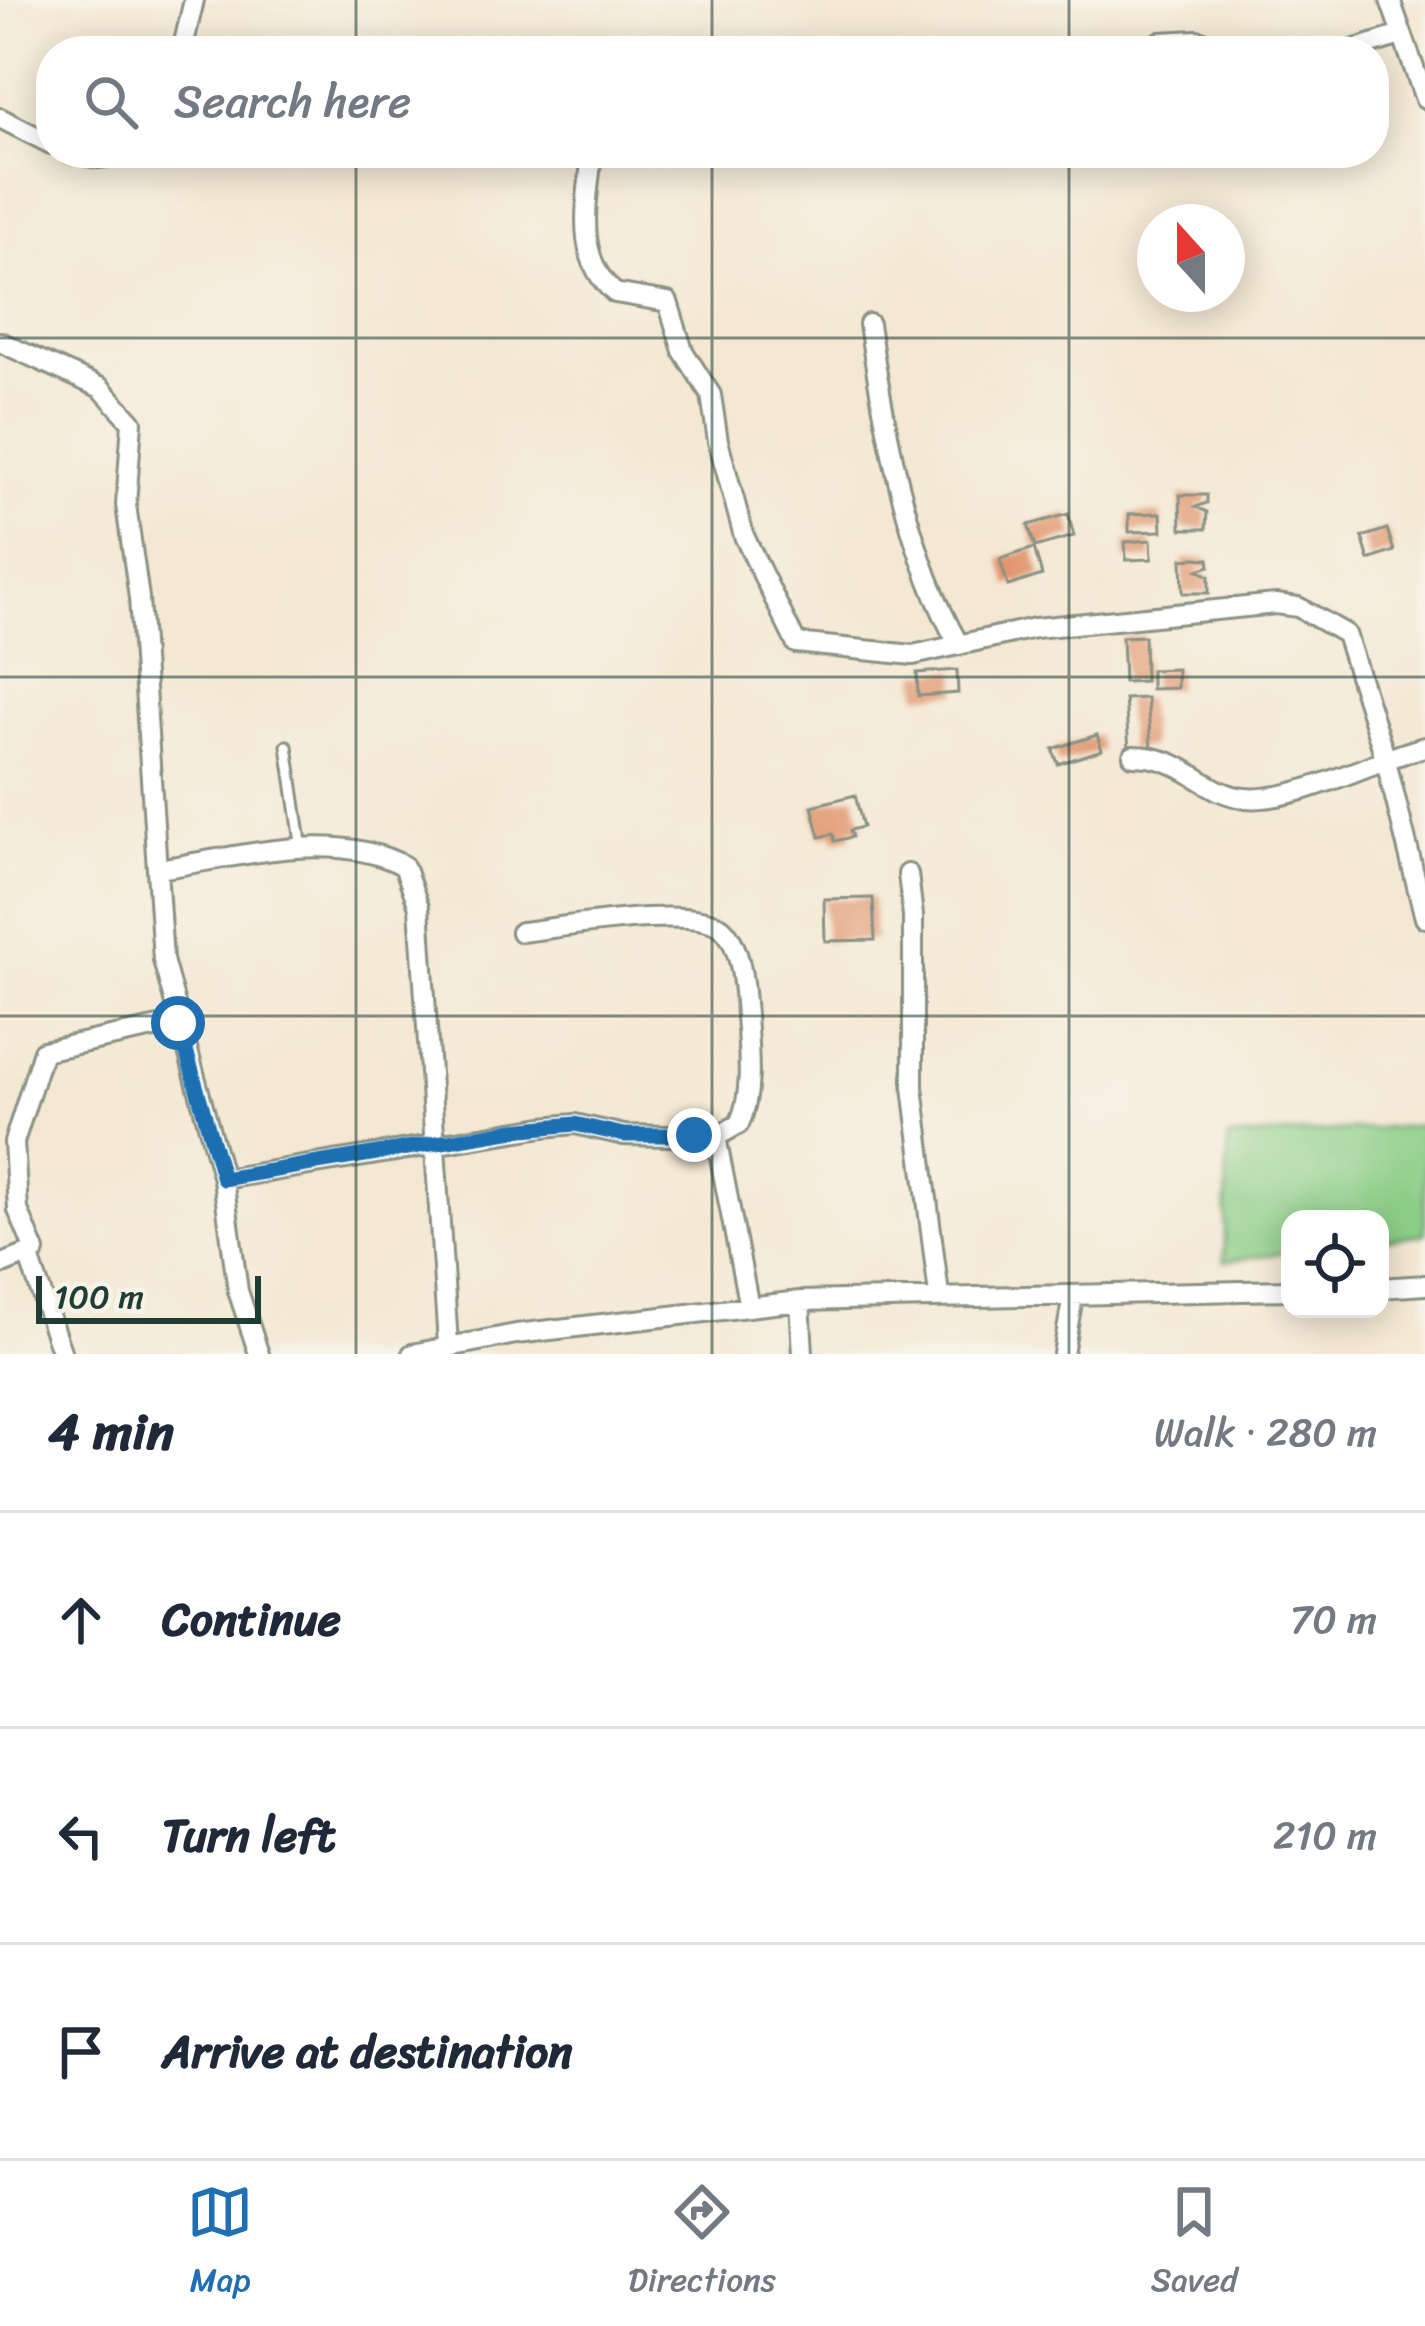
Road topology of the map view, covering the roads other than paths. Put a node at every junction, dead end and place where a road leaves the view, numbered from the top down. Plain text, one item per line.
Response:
1 (194, 0) edge
2 (1390, 0) edge
3 (1401, 35) junction
4 (186, 36) edge
5 (1389, 39) edge
6 (1425, 99) edge
7 (0, 118) edge
8 (36, 136) edge
9 (590, 168) edge
10 (869, 324) dead end
11 (0, 341) edge
12 (959, 645) junction
13 (287, 746) dead end
14 (1425, 747) edge
15 (1133, 756) dead end
16 (1385, 757) junction
17 (302, 849) junction
18 (158, 868) junction
19 (908, 874) dead end
20 (1425, 918) edge
21 (521, 932) dead end
22 (178, 1023) junction
23 (22, 1120) junction
24 (0, 1127) edge
25 (716, 1137) junction
26 (434, 1145) junction
27 (223, 1179) junction
28 (29, 1256) junction
29 (0, 1264) edge
30 (1425, 1285) edge
31 (1389, 1287) edge
32 (1281, 1290) edge
33 (939, 1295) junction
34 (1073, 1296) junction
35 (800, 1301) junction
36 (748, 1307) junction
37 (448, 1344) junction
38 (62, 1354) edge
39 (259, 1354) edge
40 (412, 1354) edge
41 (802, 1354) edge
42 (1063, 1354) edge

1 - 4 street
2 - 3 street
3 - 5 street
3 - 6 street
7 - 8 street
9 - 12 street
10 - 12 street
11 - 18 street
12 - 16 street
13 - 17 lane
14 - 16 street
15 - 16 street
16 - 20 street
17 - 18 street
17 - 26 street
18 - 22 street
19 - 33 street
21 - 25 street
22 - 23 street
22 - 27 street
23 - 24 street
23 - 28 street
25 - 26 street
25 - 36 street
26 - 27 street
26 - 37 street
27 - 39 street
28 - 29 street
28 - 38 street
30 - 31 street
32 - 34 street
33 - 34 street
33 - 35 street
34 - 42 street
35 - 36 street
35 - 41 street
36 - 37 street
37 - 40 street

